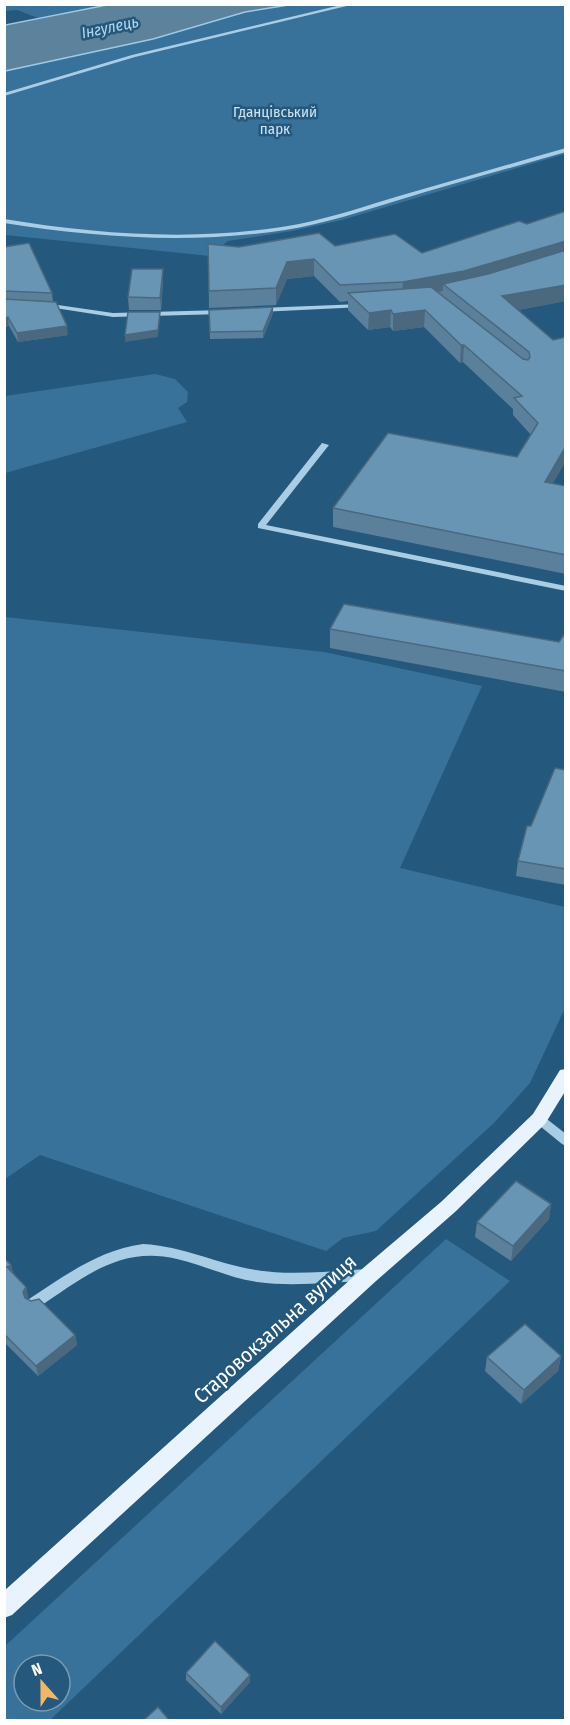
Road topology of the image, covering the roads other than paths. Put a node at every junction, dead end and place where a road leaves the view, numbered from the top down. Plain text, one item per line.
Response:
1 (352, 4) edge
2 (4, 95) edge
3 (566, 150) edge
4 (4, 221) edge
5 (30, 303) edge
6 (372, 305) edge
7 (236, 311) edge
8 (248, 311) edge
9 (324, 445) dead end
10 (566, 589) edge
11 (566, 1075) edge
12 (539, 1119) junction
13 (566, 1141) edge
14 (369, 1275) junction
15 (34, 1303) edge
16 (4, 1607) edge

1 - 2 street
3 - 4 street
5 - 7 street
6 - 8 street
9 - 10 street
11 - 12 main road, Старовокзальна вулиця
12 - 13 street
12 - 14 main road, Старовокзальна вулиця
14 - 15 street
14 - 16 main road, Старовокзальна вулиця

